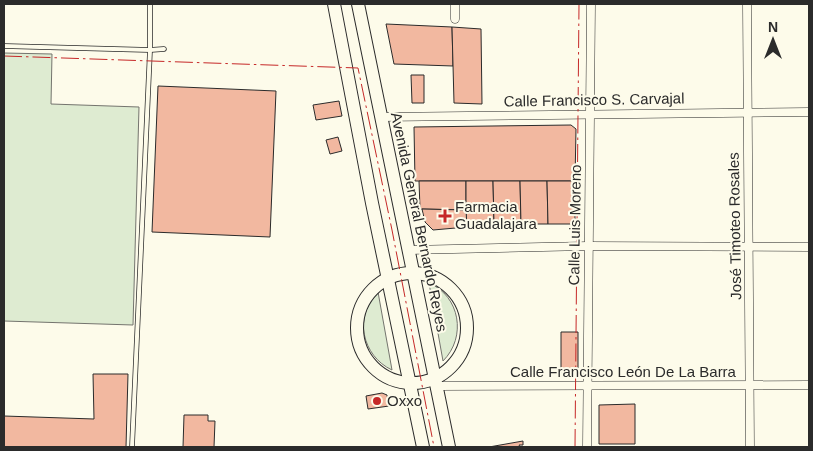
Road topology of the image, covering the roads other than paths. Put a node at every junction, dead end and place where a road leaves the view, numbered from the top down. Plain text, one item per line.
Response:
1 (150, 4) edge
2 (334, 4) edge
3 (358, 4) edge
4 (454, 4) edge
5 (591, 4) edge
6 (747, 4) edge
7 (455, 19) dead end
8 (4, 46) edge
9 (164, 49) dead end
10 (150, 50) junction
11 (748, 112) junction
12 (809, 112) edge
13 (590, 114) junction
14 (380, 117) junction
15 (588, 246) junction
16 (749, 247) junction
17 (809, 247) edge
18 (408, 250) junction
19 (413, 272) junction
20 (388, 277) junction
21 (409, 383) junction
22 (436, 383) junction
23 (750, 385) junction
24 (809, 385) edge
25 (587, 386) junction
26 (132, 447) edge
27 (423, 447) edge
28 (449, 447) edge
29 (587, 447) edge
30 (750, 447) edge

1 - 10 lane
2 - 20 main road
3 - 14 main road, Avenida General Bernardo Reyes
4 - 7 street
5 - 13 street, Calle Luis Moreno
6 - 11 street, José Timoteo Rosales
8 - 10 lane
9 - 10 lane
10 - 26 lane
11 - 12 street, Calle Francisco S. Carvajal
11 - 13 street, Calle Francisco S. Carvajal
11 - 16 street, José Timoteo Rosales
13 - 14 street, Calle Francisco S. Carvajal
13 - 15 street, Calle Luis Moreno
14 - 18 main road, Avenida General Bernardo Reyes
15 - 16 street
15 - 18 street
15 - 25 street, Calle Luis Moreno
16 - 17 street
16 - 23 street, José Timoteo Rosales
18 - 19 main road, Avenida General Bernardo Reyes
19 - 20 main road
19 - 22 main road, Avenida General Bernardo Reyes
19 - 22 main road
20 - 21 main road
20 - 21 main road
21 - 22 main road
21 - 27 main road
22 - 25 street, Calle Francisco León De La Barra
22 - 28 main road, Avenida General Bernardo Reyes
23 - 24 street, Calle Francisco León De La Barra
23 - 25 street, Calle Francisco León De La Barra
23 - 30 street, José Timoteo Rosales
25 - 29 street, Calle Luis Moreno

